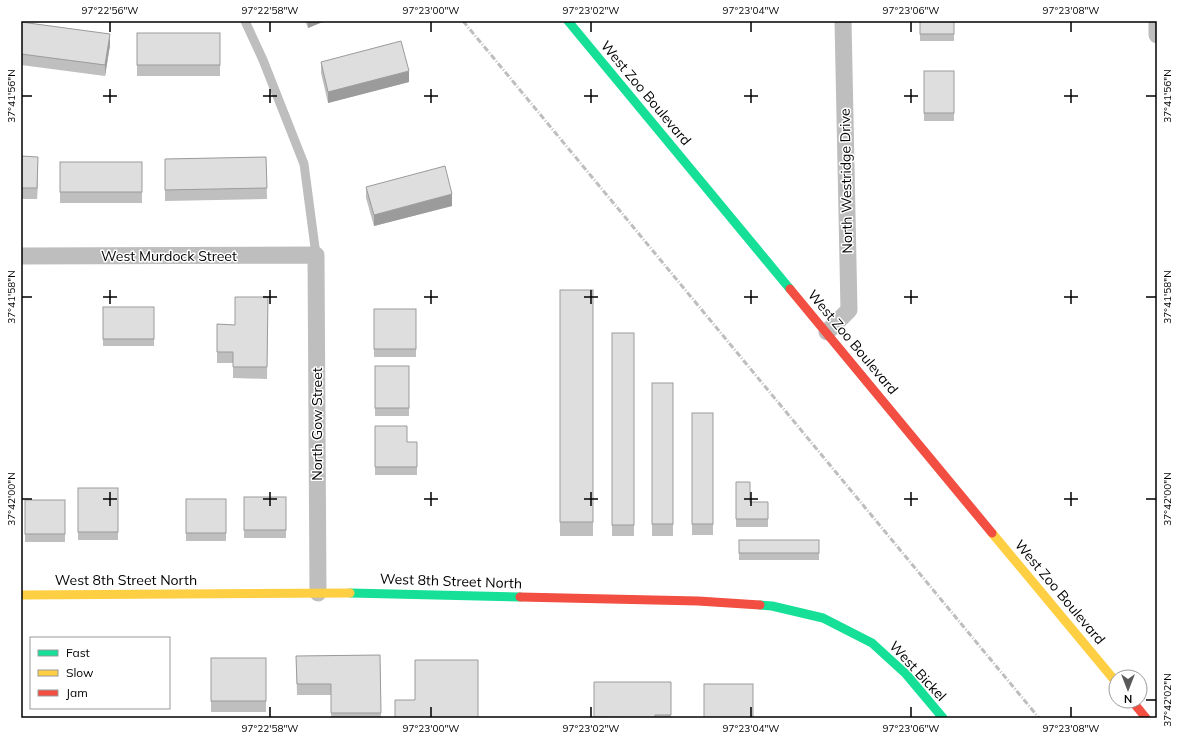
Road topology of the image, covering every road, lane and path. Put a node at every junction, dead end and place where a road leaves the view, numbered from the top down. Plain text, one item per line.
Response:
1 (245, 21) edge
2 (568, 21) edge
3 (842, 21) edge
4 (1157, 21) edge
5 (1157, 35) edge
6 (316, 255) junction
7 (21, 256) edge
8 (827, 332) junction
9 (318, 593) junction
10 (21, 595) edge
11 (872, 643) joint
12 (1108, 672) edge
13 (1139, 709) edge
14 (1157, 716) edge
15 (943, 718) edge
16 (1146, 718) edge
17 (1155, 718) edge

1 - 6 lane
2 - 8 street, West Zoo Boulevard
3 - 8 street, North Westridge Drive
4 - 5 street
6 - 7 street, West Murdock Street
6 - 9 street, North Gow Street
8 - 12 street, West Zoo Boulevard
9 - 10 street, West 8th Street North
9 - 11 street, West 8th Street North
11 - 15 street, West Bickel
13 - 16 street
14 - 17 street

